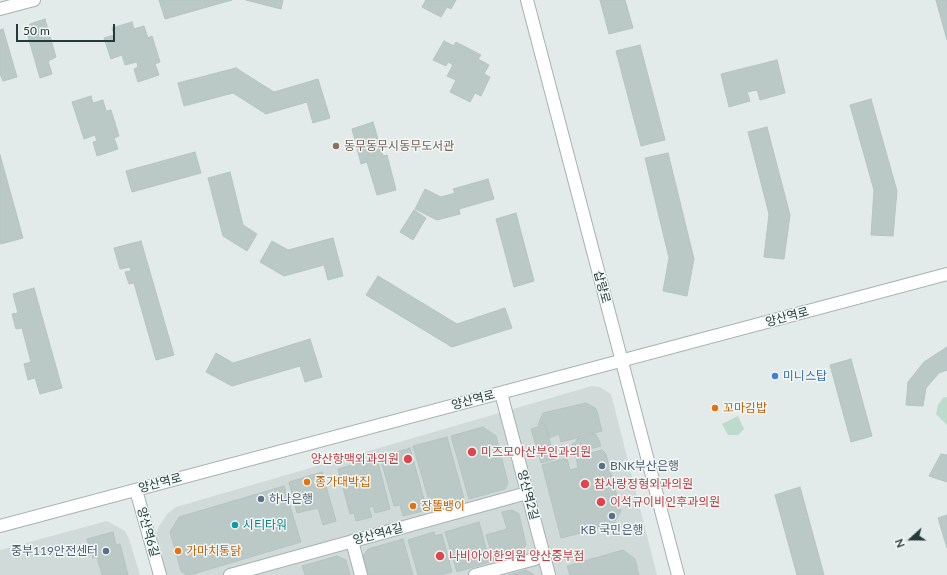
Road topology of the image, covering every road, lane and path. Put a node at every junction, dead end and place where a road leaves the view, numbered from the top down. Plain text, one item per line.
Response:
1 (34, 0) edge
2 (527, 0) edge
3 (0, 8) edge
4 (947, 274) edge
5 (622, 361) junction
6 (500, 393) junction
7 (136, 490) junction
8 (527, 493) junction
9 (0, 526) edge
10 (352, 541) junction
11 (535, 559) dead end
12 (160, 575) edge
13 (230, 575) edge
14 (361, 575) edge
15 (475, 575) edge
16 (549, 575) edge
17 (678, 575) edge

1 - 3 street
2 - 5 street, 삽량로
4 - 5 street, 양산역로
5 - 6 street, 양산역로
5 - 17 street, 삽량로
6 - 7 street, 양산역로
6 - 8 street, 양산역2길
7 - 9 street, 양산역로
7 - 12 street, 양산역6길
8 - 10 street, 양산역4길
8 - 16 street, 양산역2길
10 - 13 street, 양산역4길
10 - 14 street
11 - 15 street

